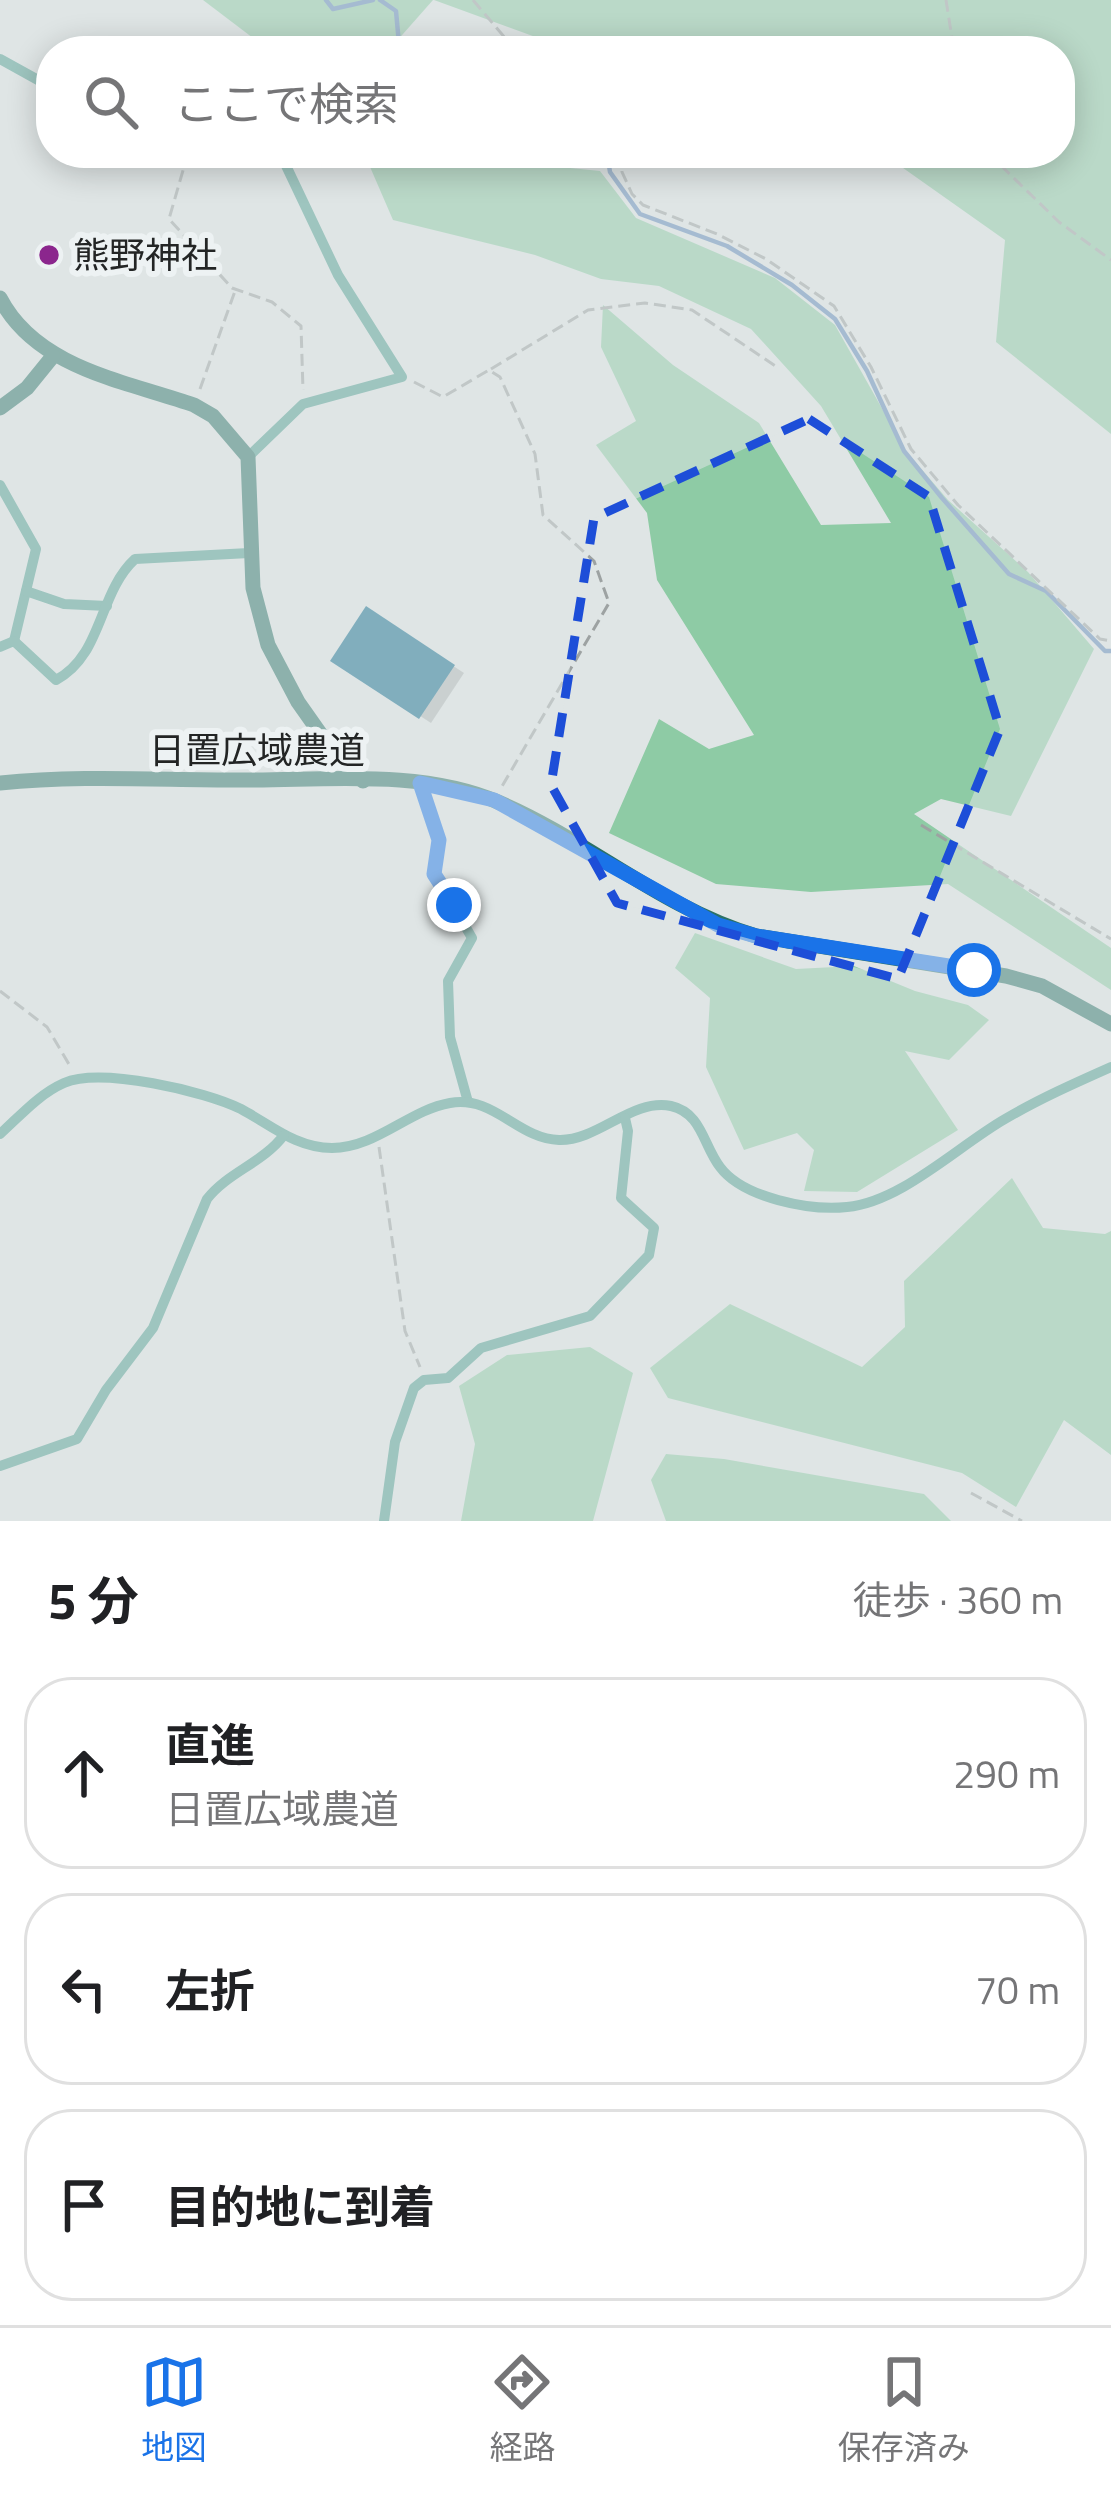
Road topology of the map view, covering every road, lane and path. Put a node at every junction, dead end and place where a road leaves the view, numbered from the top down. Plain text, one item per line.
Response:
1 (473, 0) edge
2 (946, 0) edge
3 (503, 36) edge
4 (952, 36) edge
5 (0, 58) edge
6 (36, 79) edge
7 (184, 168) edge
8 (287, 168) edge
9 (622, 168) edge
10 (1003, 168) edge
11 (1111, 260) edge
12 (236, 289) junction
13 (0, 298) edge
14 (53, 356) junction
15 (776, 367) dead end
16 (489, 370) junction
17 (402, 376) junction
18 (303, 404) junction
19 (194, 405) junction
20 (0, 408) edge
21 (248, 457) junction
22 (0, 485) edge
23 (250, 553) junction
24 (26, 591) junction
25 (107, 606) junction
26 (14, 641) junction
27 (1111, 641) edge
28 (0, 647) edge
29 (363, 781) junction
30 (0, 783) edge
31 (420, 783) junction
32 (494, 800) junction
33 (922, 825) dead end
34 (1111, 939) edge
35 (0, 991) edge
36 (1111, 1024) edge
37 (1111, 1066) edge
38 (76, 1078) junction
39 (468, 1102) junction
40 (625, 1118) junction
41 (0, 1134) edge
42 (284, 1135) junction
43 (374, 1137) junction
44 (424, 1380) junction
45 (0, 1466) edge
46 (970, 1493) dead end
47 (384, 1521) edge
48 (1022, 1521) edge

1 - 3 path
2 - 4 path
5 - 6 street
7 - 12 path
8 - 17 street
9 - 27 path
10 - 11 path
12 - 18 path
12 - 19 path
13 - 14 street
14 - 19 street
14 - 20 street
15 - 16 path
16 - 17 path
16 - 32 path
17 - 18 street
18 - 21 street
19 - 21 street
21 - 23 street
22 - 24 street
23 - 25 street
23 - 29 street
24 - 25 street
24 - 26 street
25 - 26 street
26 - 28 street
29 - 30 street, 日置広域農道
29 - 31 street, 日置広域農道
31 - 32 street, 日置広域農道
31 - 39 street
32 - 36 street, 日置広域農道
33 - 34 path
35 - 38 path
37 - 40 street
38 - 41 street
38 - 42 street
39 - 40 street
39 - 43 street
40 - 44 street
42 - 43 street
42 - 45 street
43 - 44 path
44 - 47 street
46 - 48 path

